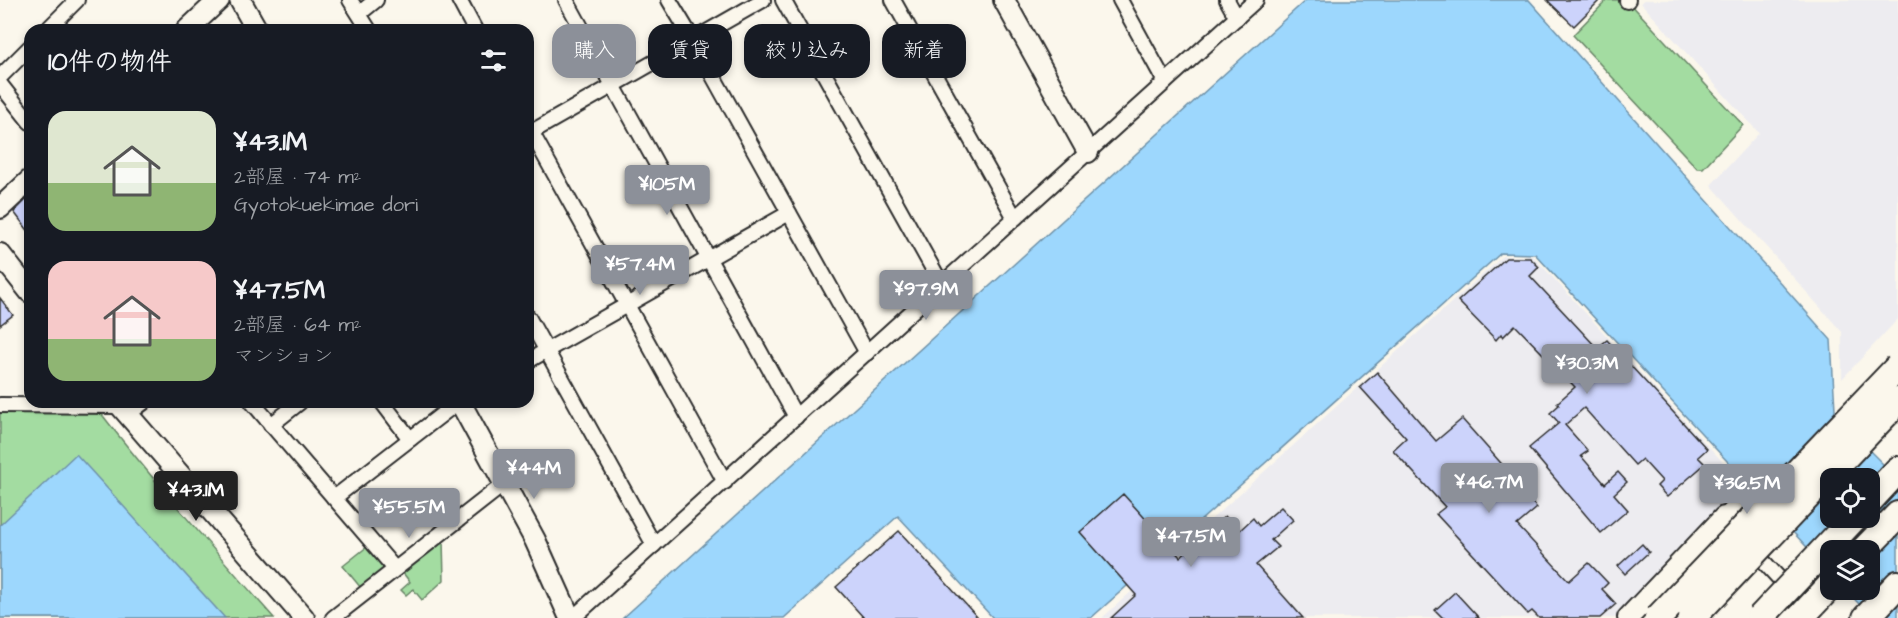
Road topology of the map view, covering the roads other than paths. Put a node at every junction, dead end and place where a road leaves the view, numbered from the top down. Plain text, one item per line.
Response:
1 (77, 0) edge
2 (219, 0) edge
3 (240, 0) edge
4 (350, 0) edge
5 (376, 0) edge
6 (459, 0) edge
7 (566, 0) edge
8 (669, 0) edge
9 (763, 0) edge
10 (783, 0) edge
11 (893, 0) edge
12 (1004, 0) edge
13 (1120, 0) edge
14 (1227, 0) edge
15 (1256, 0) edge
16 (360, 13) junction
17 (1237, 18) junction
18 (53, 24) edge
19 (193, 24) edge
20 (253, 24) edge
21 (366, 24) edge
22 (472, 24) edge
23 (683, 24) edge
24 (721, 24) edge
25 (24, 53) edge
26 (648, 66) edge
27 (0, 77) edge
28 (714, 78) edge
29 (1165, 82) junction
30 (0, 84) edge
31 (613, 86) junction
32 (24, 114) edge
33 (534, 128) edge
34 (534, 140) edge
35 (1088, 152) junction
36 (24, 186) edge
37 (0, 208) edge
38 (789, 213) junction
39 (1015, 218) junction
40 (0, 254) edge
41 (708, 259) junction
42 (24, 284) edge
43 (942, 285) junction
44 (627, 305) junction
45 (534, 328) edge
46 (547, 351) junction
47 (867, 353) junction
48 (534, 359) edge
49 (1898, 367) edge
50 (1898, 376) edge
51 (1898, 401) edge
52 (0, 405) edge
53 (24, 406) edge
54 (121, 408) edge
55 (257, 408) edge
56 (292, 408) edge
57 (387, 408) edge
58 (451, 408) edge
59 (462, 408) edge
60 (796, 417) junction
61 (270, 425) junction
62 (410, 439) junction
63 (1898, 470) edge
64 (725, 482) junction
65 (504, 484) junction
66 (1880, 489) edge
67 (1747, 492) dead end
68 (334, 498) junction
69 (1898, 514) edge
70 (1724, 517) junction
71 (1845, 528) edge
72 (1898, 538) edge
73 (1873, 540) edge
74 (654, 545) junction
75 (1754, 554) junction
76 (1880, 556) edge
77 (395, 569) junction
78 (1898, 584) edge
79 (1820, 599) edge
80 (1824, 600) edge
81 (1898, 604) edge
82 (1809, 614) edge
83 (304, 618) edge
84 (333, 618) edge
85 (571, 618) edge
86 (1628, 618) edge
87 (1658, 618) edge
88 (1692, 618) edge
89 (1760, 618) edge
90 (1866, 618) edge
91 (1885, 618) edge

1 - 18 street
2 - 19 street
3 - 20 street
4 - 16 street
5 - 16 street
6 - 22 street
7 - 31 street
8 - 23 street
9 - 24 street
10 - 43 street
11 - 39 street
12 - 35 street
13 - 29 street
14 - 17 street
15 - 17 street
16 - 21 street
17 - 29 street
25 - 27 street
26 - 31 street
28 - 38 street
29 - 35 street
30 - 32 street
31 - 33 street
31 - 41 street
34 - 44 street
35 - 39 street
36 - 37 street
38 - 41 street
38 - 47 street
39 - 43 street
40 - 42 street
41 - 44 street
41 - 60 street
43 - 47 street
44 - 46 street
44 - 64 street
45 - 46 street
46 - 48 street
46 - 74 street
47 - 60 street
49 - 87 highway, bridge
50 - 75 highway, bridge
51 - 75 highway, bridge
52 - 53 street
54 - 83 street
55 - 61 street
56 - 61 street
57 - 62 street
58 - 62 street
59 - 65 street
60 - 64 street
61 - 68 street
62 - 68 street
63 - 66 highway
64 - 74 street
65 - 77 street
65 - 85 street
67 - 70 street
68 - 77 street
69 - 73 highway
70 - 82 street
70 - 86 street
71 - 89 highway, bridge
72 - 76 highway
74 - 85 street
75 - 88 highway, bridge
77 - 84 street
78 - 90 highway
79 - 82 highway, bridge
80 - 82 highway, bridge
81 - 91 highway

